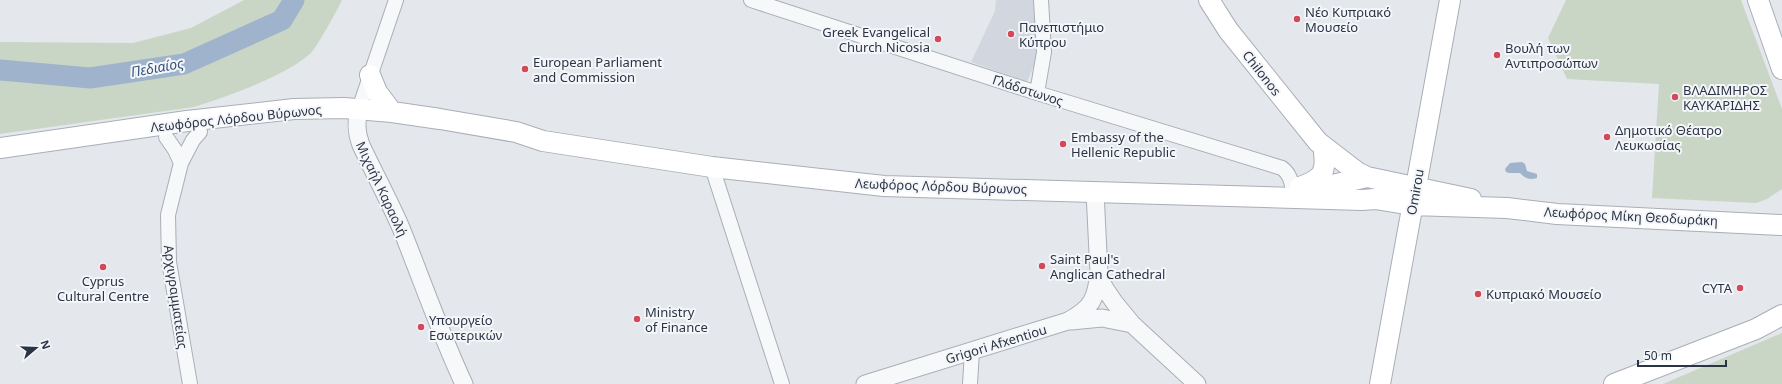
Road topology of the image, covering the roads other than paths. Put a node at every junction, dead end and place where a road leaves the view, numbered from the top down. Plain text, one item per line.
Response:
1 (396, 0) edge
2 (751, 0) edge
3 (1041, 0) edge
4 (1208, 0) edge
5 (1450, 0) edge
6 (1758, 0) edge
7 (1782, 70) edge
8 (370, 75) junction
9 (1037, 93) junction
10 (392, 112) junction
11 (357, 114) junction
12 (200, 132) junction
13 (166, 137) junction
14 (543, 141) junction
15 (0, 148) edge
16 (1322, 148) junction
17 (0, 158) edge
18 (181, 163) junction
19 (712, 167) junction
20 (1367, 177) junction
21 (1347, 181) junction
22 (1293, 190) junction
23 (1095, 192) junction
24 (1414, 196) junction
25 (1246, 197) junction
26 (1375, 199) junction
27 (1782, 216) edge
28 (1756, 222) junction
29 (1782, 225) edge
30 (1099, 273) junction
31 (424, 284) junction
32 (1782, 315) edge
33 (1068, 322) junction
34 (1132, 324) junction
35 (972, 351) junction
36 (190, 384) edge
37 (464, 384) edge
38 (477, 384) edge
39 (782, 384) edge
40 (865, 384) edge
41 (970, 384) edge
42 (1197, 384) edge
43 (1380, 384) edge
44 (1614, 384) edge

1 - 8 street, Μιχαήλ Καραολή
2 - 9 street, Γλάδστωνος
3 - 9 street
4 - 16 main road, Chilonos
5 - 24 main road, Omirou
6 - 7 main road
8 - 10 main road
8 - 11 street, Μιχαήλ Καραολή
9 - 22 street, Γλάδστωνος
10 - 11 main road, Λεωφόρος Λόρδου Βύρωνος
10 - 14 main road, Λεωφόρος Λόρδου Βύρωνος
11 - 12 main road, Λεωφόρος Λόρδου Βύρωνος
11 - 14 main road, Λεωφόρος Λόρδου Βύρωνος
11 - 15 main road, Λεωφόρος Λόρδου Βύρωνος
11 - 31 street, Μιχαήλ Καραολή
12 - 13 main road, Λεωφόρος Λόρδου Βύρωνος
12 - 18 street, Αρχιγραμματείας
13 - 17 main road, Λεωφόρος Λόρδου Βύρωνος
13 - 18 street
14 - 19 main road, Λεωφόρος Λόρδου Βύρωνος
16 - 20 main road
16 - 21 main road
16 - 22 main road
18 - 36 street, Αρχιγραμματείας
19 - 23 main road, Λεωφόρος Λόρδου Βύρωνος
19 - 39 street
20 - 21 main road, Λεωφόρος Λόρδου Βύρωνος
20 - 24 main road, Λεωφόρος Λόρδου Βύρωνος
21 - 22 main road, Λεωφόρος Λόρδου Βύρωνος
21 - 26 main road
22 - 25 main road, Λεωφόρος Λόρδου Βύρωνος
23 - 25 main road, Λεωφόρος Λόρδου Βύρωνος
23 - 30 street
24 - 26 main road, Λεωφόρος Λόρδου Βύρωνος
24 - 28 main road, Λεωφόρος Μίκη Θεοδωράκη
24 - 43 main road, Omirou
25 - 26 main road, Λεωφόρος Λόρδου Βύρωνος
27 - 28 main road, Λεωφόρος Μίκη Θεοδωράκη
28 - 29 main road, Λεωφόρος Μίκη Θεοδωράκη
30 - 33 street, Grigori Afxentiou
30 - 34 street
31 - 37 street, Μιχαήλ Καραολή
31 - 38 street, Μιχαήλ Καραολή
32 - 44 main road
33 - 34 street
33 - 35 street, Grigori Afxentiou
34 - 42 street
35 - 40 street, Grigori Afxentiou
35 - 41 street

